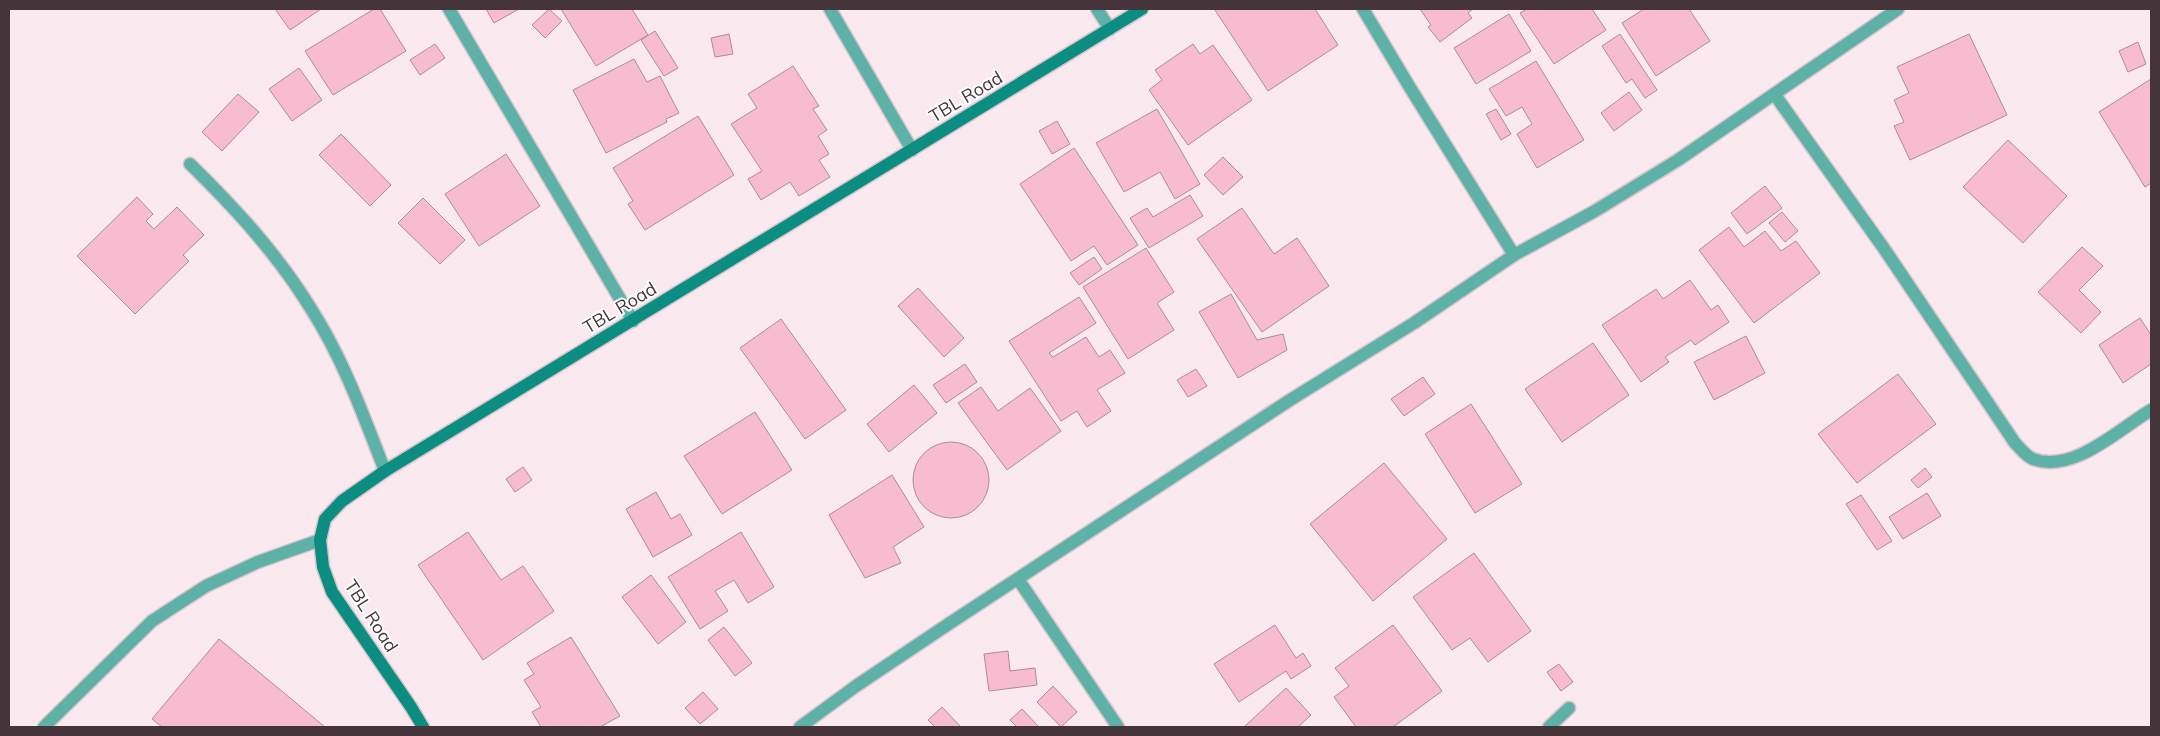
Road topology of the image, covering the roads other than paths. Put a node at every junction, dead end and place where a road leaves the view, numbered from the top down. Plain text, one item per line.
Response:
1 (450, 9) edge
2 (830, 9) edge
3 (1097, 9) edge
4 (1142, 9) edge
5 (1364, 9) edge
6 (1898, 9) edge
7 (1110, 29) junction
8 (1775, 95) junction
9 (912, 150) junction
10 (190, 164) dead end
11 (1514, 255) junction
12 (633, 321) junction
13 (2151, 410) edge
14 (385, 471) junction
15 (320, 540) junction
16 (1018, 579) junction
17 (1569, 708) dead end
18 (44, 727) edge
19 (423, 727) edge
20 (800, 727) edge
21 (1118, 727) edge
22 (1550, 727) edge

1 - 12 street
2 - 9 street
3 - 7 street
4 - 7 street, TBL Road
5 - 11 street
6 - 8 street
7 - 9 street, TBL Road
8 - 11 street
8 - 13 street
9 - 12 street, TBL Road
10 - 14 street
11 - 16 street
12 - 14 street, TBL Road
14 - 15 street, TBL Road
15 - 18 street
15 - 19 street, TBL Road
16 - 20 street
16 - 21 street
17 - 22 street

